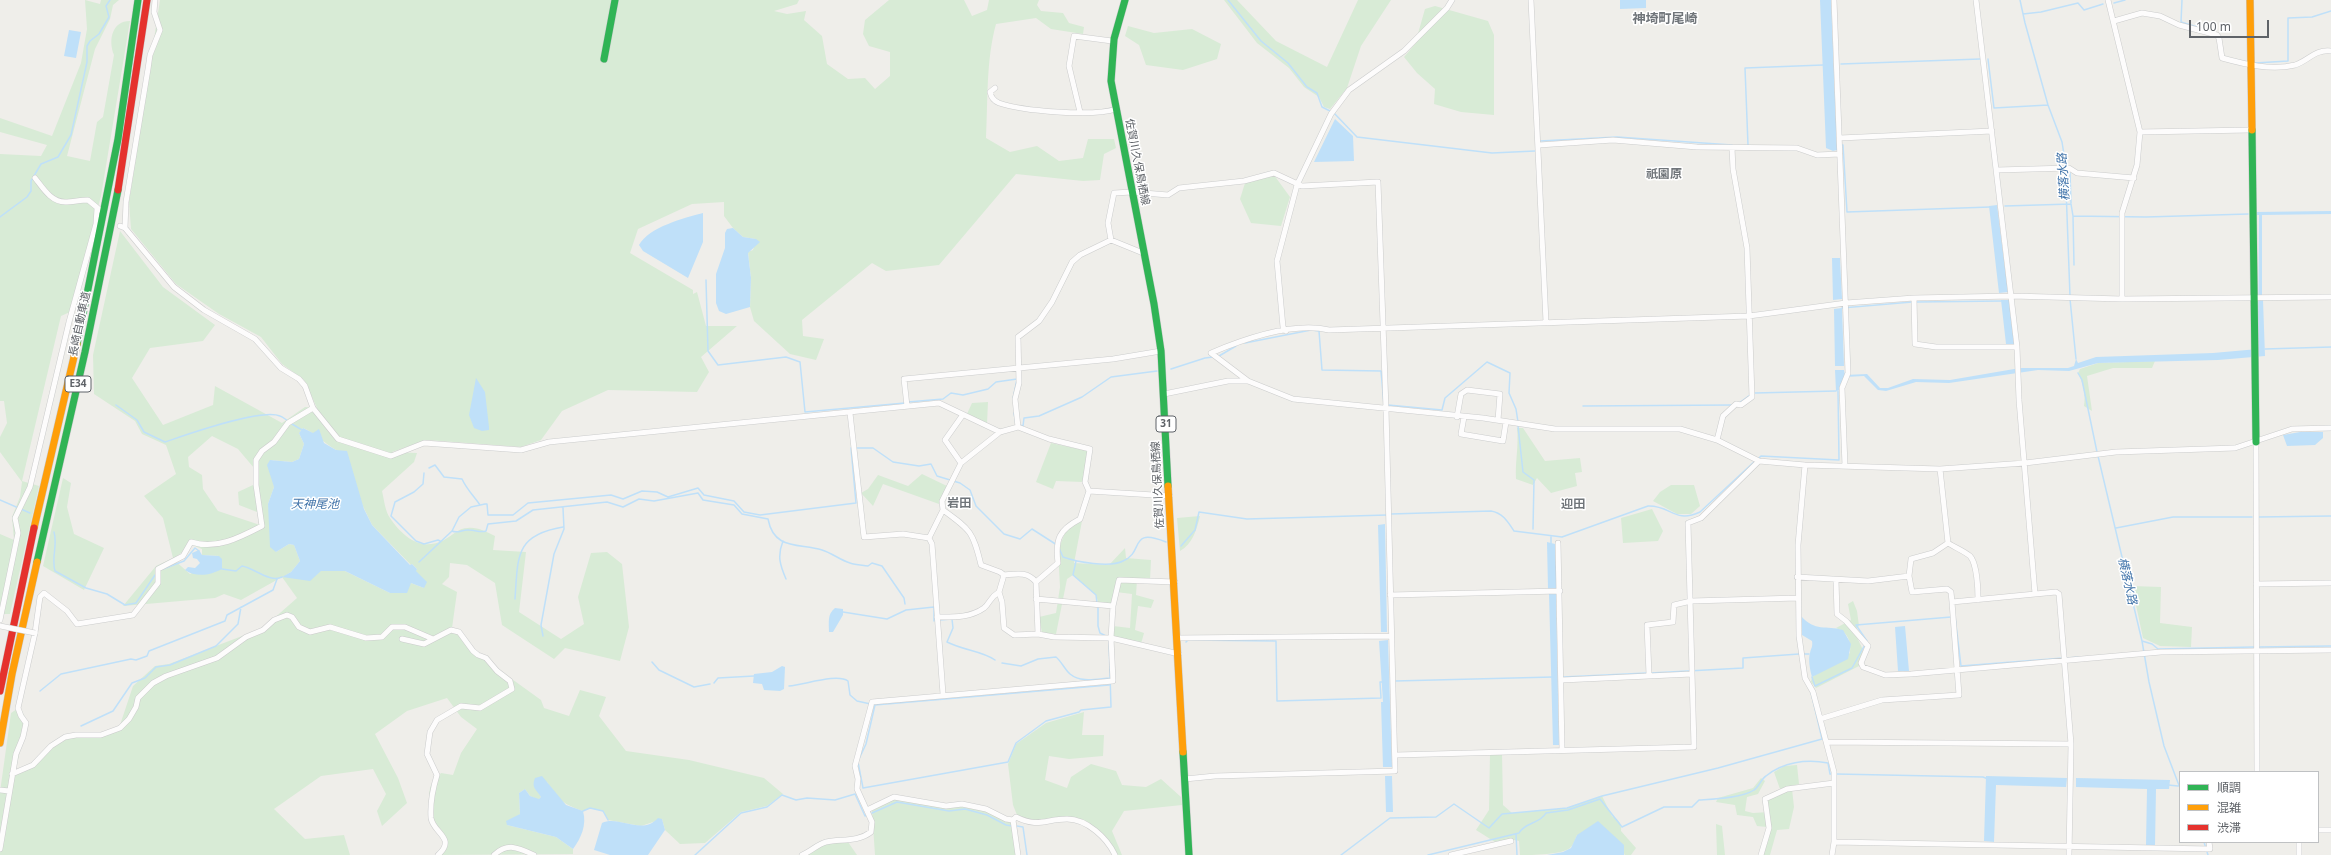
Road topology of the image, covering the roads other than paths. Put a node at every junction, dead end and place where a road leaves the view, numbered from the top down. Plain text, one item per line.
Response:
1 (138, 0) edge
2 (147, 0) edge
3 (155, 0) edge
4 (615, 0) edge
5 (1125, 0) edge
6 (1452, 0) edge
7 (1531, 0) edge
8 (1834, 0) edge
9 (1976, 0) edge
10 (2108, 0) edge
11 (2250, 0) edge
12 (2114, 21) junction
13 (1112, 41) junction
14 (2331, 51) edge
15 (604, 59) dead end
16 (2250, 66) junction
17 (995, 88) dead end
18 (1116, 109) junction
19 (1080, 112) junction
20 (2250, 130) junction
21 (1992, 132) junction
22 (2140, 132) junction
23 (1840, 143) junction
24 (1539, 145) junction
25 (1732, 148) junction
26 (1840, 154) junction
27 (1997, 170) junction
28 (35, 178) dead end
29 (2134, 178) junction
30 (1297, 184) junction
31 (1132, 192) junction
32 (1111, 240) junction
33 (1143, 253) junction
34 (2012, 296) junction
35 (2253, 297) junction
36 (2331, 297) edge
37 (1914, 298) junction
38 (2122, 299) junction
39 (1846, 303) junction
40 (1749, 316) junction
41 (1546, 322) junction
42 (1384, 328) junction
43 (1286, 331) junction
44 (2017, 347) junction
45 (1161, 351) junction
46 (1019, 368) junction
47 (1248, 382) junction
48 (1164, 394) junction
49 (906, 403) junction
50 (313, 408) junction
51 (1386, 409) junction
52 (850, 412) junction
53 (962, 416) junction
54 (1457, 417) junction
55 (1464, 417) junction
56 (1498, 420) junction
57 (1506, 422) junction
58 (1018, 425) junction
59 (2331, 428) edge
60 (1000, 432) junction
61 (1717, 440) junction
62 (2256, 442) junction
63 (1757, 460) junction
64 (961, 463) junction
65 (2025, 463) junction
66 (1805, 465) junction
67 (1846, 466) junction
68 (1940, 469) junction
69 (1089, 491) junction
70 (1170, 496) junction
71 (943, 510) junction
72 (929, 538) junction
73 (1558, 543) dead end
74 (1948, 543) junction
75 (1004, 575) junction
76 (1910, 576) junction
77 (1797, 577) junction
78 (1836, 580) junction
79 (1036, 582) junction
80 (1175, 582) junction
81 (2331, 583) edge
82 (2256, 584) junction
83 (1560, 591) junction
84 (999, 592) junction
85 (2034, 594) junction
86 (1390, 595) junction
87 (1798, 598) junction
88 (1036, 599) junction
89 (1978, 600) junction
90 (1691, 601) junction
91 (1952, 602) junction
92 (1113, 606) junction
93 (937, 617) junction
94 (0, 620) edge
95 (0, 626) edge
96 (36, 633) junction
97 (1038, 634) junction
98 (1391, 636) junction
99 (1178, 638) junction
100 (402, 639) dead end
101 (433, 639) junction
102 (1111, 641) junction
103 (2331, 650) edge
104 (2256, 651) junction
105 (1179, 654) junction
106 (2066, 659) junction
107 (1957, 671) junction
108 (1649, 673) junction
109 (1692, 674) junction
110 (1562, 677) junction
111 (0, 691) edge
112 (943, 694) junction
113 (1820, 719) junction
114 (1826, 742) junction
115 (0, 743) edge
116 (2071, 744) junction
117 (1562, 749) junction
118 (1396, 755) junction
119 (2257, 771) edge
120 (12, 774) junction
121 (1834, 777) junction
122 (1185, 779) junction
123 (0, 790) edge
124 (8, 791) junction
125 (867, 810) junction
126 (1013, 820) junction
127 (2319, 830) edge
128 (2331, 830) edge
129 (1511, 841) dead end
130 (1834, 842) junction
131 (2209, 843) edge
132 (2299, 843) edge
133 (2070, 847) junction
134 (0, 849) edge
135 (438, 855) edge
136 (494, 855) edge
137 (534, 855) edge
138 (802, 855) edge
139 (1018, 855) edge
140 (1115, 855) edge
141 (1189, 855) edge
142 (1451, 855) edge
143 (1761, 855) edge
144 (1832, 855) edge
145 (2069, 855) edge
146 (2299, 855) edge

1 - 111 main road, 長崎自動車道 / E34
2 - 115 main road, 長崎自動車道 / E34
3 - 50 street
4 - 15 main road
5 - 13 main road, 佐賀川久保鳥栖線 / 31
6 - 30 street
7 - 24 street
8 - 23 street
9 - 21 street
10 - 12 street
11 - 16 main road
12 - 16 street
12 - 22 street
13 - 18 main road, 佐賀川久保鳥栖線 / 31
13 - 19 street
14 - 16 street
16 - 20 main road
17 - 19 street
18 - 19 street
18 - 31 main road, 佐賀川久保鳥栖線 / 31
20 - 22 street
20 - 35 main road
21 - 23 street
21 - 27 street
22 - 29 street
23 - 26 street
24 - 25 street
24 - 41 street
25 - 26 street
25 - 40 street
26 - 39 street
27 - 29 street
27 - 34 street
28 - 94 street
29 - 38 street
30 - 31 street
30 - 42 street
30 - 43 street
31 - 32 street
31 - 33 main road, 佐賀川久保鳥栖線 / 31
32 - 33 street
32 - 46 street
33 - 45 main road, 佐賀川久保鳥栖線 / 31
34 - 37 street
34 - 38 street
34 - 44 street
35 - 36 street
35 - 38 street
35 - 62 main road
37 - 39 street
37 - 44 street
39 - 40 street
39 - 67 street
40 - 41 street
40 - 61 street
41 - 42 street
42 - 43 street
42 - 51 street
43 - 47 street
44 - 65 street
45 - 46 street
45 - 48 main road, 佐賀川久保鳥栖線 / 31
46 - 49 street
46 - 58 street
47 - 48 street
47 - 51 street
48 - 70 main road, 佐賀川久保鳥栖線 / 31
49 - 52 street
49 - 53 street
50 - 52 street
50 - 96 street
51 - 54 street
51 - 86 street
52 - 72 street
53 - 60 street
53 - 64 street
54 - 55 street
54 - 56 street
55 - 56 street
55 - 57 street
56 - 57 street
57 - 61 street
58 - 60 street
58 - 69 street
59 - 62 street
60 - 64 street
61 - 63 street
62 - 65 street
62 - 82 street
63 - 66 street
63 - 90 street
64 - 71 street
65 - 68 street
65 - 85 street
66 - 67 street
66 - 77 street
67 - 68 street
68 - 74 street
69 - 70 street
69 - 79 street
70 - 80 main road, 佐賀川久保鳥栖線 / 31
71 - 72 street
71 - 75 street
72 - 93 street
73 - 83 street
74 - 76 street
74 - 89 street
75 - 79 street
75 - 84 street
76 - 78 street
76 - 91 street
77 - 78 street
77 - 87 street
78 - 107 street
79 - 88 street
80 - 92 street
80 - 99 main road, 佐賀川久保鳥栖線 / 31
81 - 82 street
82 - 104 street
83 - 86 street
83 - 110 street
84 - 93 street
84 - 97 street
85 - 89 street
85 - 106 street
86 - 98 street
87 - 90 street
87 - 113 street
88 - 92 street
88 - 97 street
89 - 91 street
90 - 108 street
90 - 109 street
91 - 107 street
92 - 102 street
93 - 112 street
95 - 96 street, bridge
96 - 120 street
97 - 102 street
98 - 99 street
98 - 118 street
99 - 105 main road, 佐賀川久保鳥栖線 / 31
100 - 101 street
101 - 120 street
101 - 135 street
102 - 105 street
102 - 112 street
103 - 104 street
104 - 106 street
104 - 119 street
105 - 122 main road, 佐賀川久保鳥栖線 / 31
106 - 107 street
106 - 116 street
107 - 113 street
108 - 109 street
108 - 110 street
109 - 117 street
110 - 117 street
112 - 125 street
113 - 114 street
114 - 116 street
114 - 121 street
116 - 133 street
117 - 118 street
118 - 122 street
120 - 124 street
121 - 130 street
121 - 143 street
122 - 141 main road, 佐賀川久保鳥栖線 / 31
123 - 124 street
124 - 134 street
125 - 126 street
125 - 138 street
126 - 139 street
126 - 140 street
127 - 128 street
129 - 142 street
130 - 133 street
130 - 144 street
131 - 133 street
132 - 146 street
133 - 145 street
136 - 137 street

